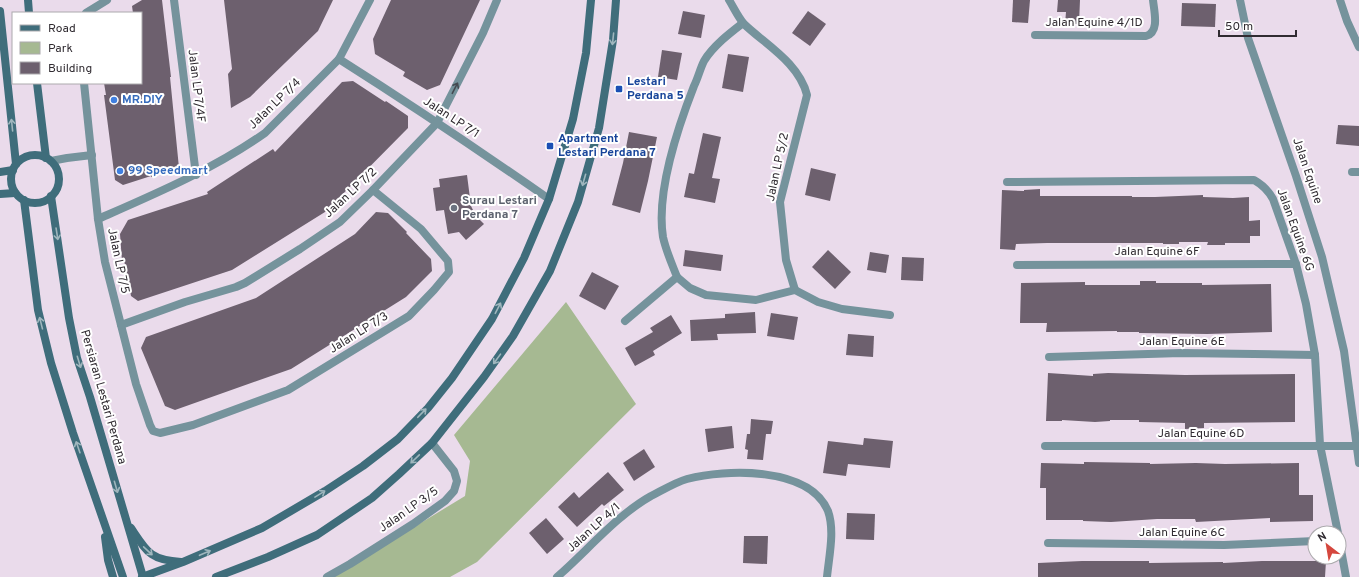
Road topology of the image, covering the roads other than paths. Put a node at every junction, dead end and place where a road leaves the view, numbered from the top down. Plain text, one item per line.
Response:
1 (28, 0) edge
2 (107, 0) edge
3 (174, 0) edge
4 (370, 0) edge
5 (497, 0) edge
6 (590, 0) edge
7 (616, 0) edge
8 (729, 0) edge
9 (1153, 0) edge
10 (1240, 0) edge
11 (1340, 0) edge
12 (0, 11) edge
13 (29, 12) edge
14 (88, 12) edge
15 (743, 23) junction
16 (1035, 35) dead end
17 (1359, 46) edge
18 (339, 59) junction
19 (38, 84) edge
20 (84, 84) edge
21 (437, 123) junction
22 (92, 155) junction
23 (49, 160) junction
24 (14, 167) junction
25 (0, 172) edge
26 (196, 175) junction
27 (1007, 182) dead end
28 (373, 190) junction
29 (15, 193) junction
30 (0, 194) edge
31 (51, 196) junction
32 (549, 199) junction
33 (24, 200) junction
34 (98, 219) junction
35 (1296, 264) junction
36 (1017, 265) dead end
37 (677, 277) junction
38 (795, 290) junction
39 (890, 314) dead end
40 (625, 321) dead end
41 (121, 325) junction
42 (1315, 355) junction
43 (1050, 357) dead end
44 (160, 433) joint
45 (432, 443) junction
46 (1045, 446) dead end
47 (1320, 446) junction
48 (1356, 446) junction
49 (1359, 463) edge
50 (126, 520) junction
51 (104, 523) junction
52 (1336, 525) edge
53 (1307, 541) edge
54 (1048, 543) dead end
55 (183, 562) junction
56 (1344, 565) edge
57 (113, 577) edge
58 (123, 577) edge
59 (142, 577) edge
60 (216, 577) edge
61 (327, 577) edge
62 (557, 577) edge
63 (827, 577) edge
64 (1346, 577) edge

1 - 13 main road
2 - 14 street
3 - 26 street, Jalan LP 7/4F
4 - 18 street, Jalan LP 7/4
21 -> 5 street, Jalan LP 7/2
6 - 32 main road
7 -> 45 main road
8 - 15 street, Jalan LP 5/2
9 - 16 street, Jalan Equine 4/1D
10 - 48 street, Jalan Equine
11 - 17 street
24 -> 12 main road
15 - 37 street
15 - 38 street, Jalan LP 5/2
18 - 21 street, Jalan LP 7/1
18 - 26 street, Jalan LP 7/4
19 - 23 main road
20 - 22 street, Jalan LP 7/5
21 - 28 street, Jalan LP 7/2
21 - 32 street, Jalan LP 7/1
22 - 23 street
22 - 34 street, Jalan LP 7/5
23 - 24 main road
23 - 31 main road
24 - 25 main road
24 - 29 main road
26 - 34 street, Jalan LP 7/4
27 - 35 street, Jalan Equine 6G
28 - 41 street, Jalan LP 7/2
28 - 44 street, Jalan LP 7/3
29 - 30 main road
29 - 33 main road
31 - 33 main road
31 -> 50 main road, Persiaran Lestari Perdana
55 -> 32 main road
51 -> 33 main road
34 - 41 street, Jalan LP 7/5
35 - 36 street, Jalan Equine 6F
35 - 42 street, Jalan Equine 6G
37 - 38 street
37 - 40 street
38 - 39 street
41 - 44 street, Jalan LP 7/5
42 - 43 street, Jalan Equine 6E
42 - 47 street, Jalan Equine 6G
45 -> 60 main road
45 - 61 street, Jalan LP 3/5
46 - 47 street, Jalan Equine 6D
47 - 48 street, Jalan Equine 6D
47 - 52 street, Jalan Equine 6G
48 - 49 street, Jalan Equine
50 -> 55 main road
50 - 59 main road, Persiaran Lestari Perdana
51 - 57 main road
51 - 58 main road
53 - 54 street, Jalan Equine 6C
55 - 59 main road
56 - 64 street
62 - 63 street, Jalan LP 4/1

